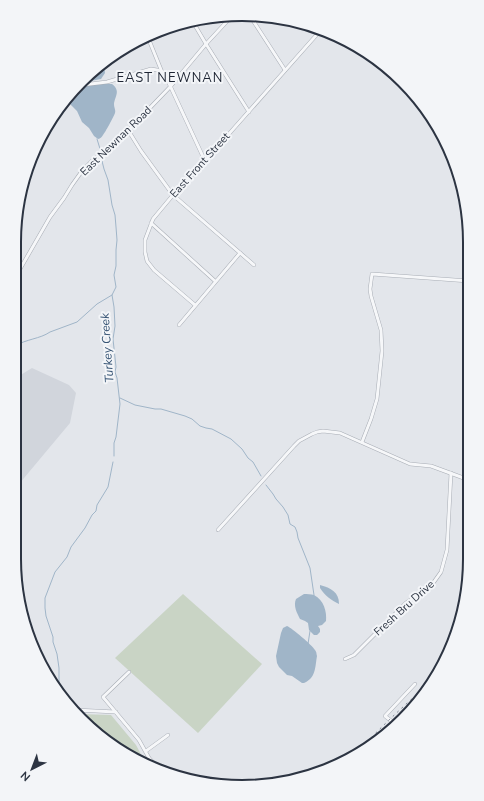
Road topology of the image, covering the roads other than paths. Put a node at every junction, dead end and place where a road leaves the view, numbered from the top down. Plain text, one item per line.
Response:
1 (227, 21) edge
2 (253, 21) edge
3 (195, 26) edge
4 (317, 34) edge
5 (150, 41) edge
6 (206, 44) junction
7 (285, 70) junction
8 (162, 72) junction
9 (88, 84) edge
10 (170, 87) junction
11 (249, 112) junction
12 (128, 130) junction
13 (205, 161) junction
14 (173, 194) junction
15 (151, 223) junction
16 (240, 253) junction
17 (254, 265) dead end
18 (21, 267) edge
19 (215, 281) junction
20 (463, 281) edge
21 (195, 305) junction
22 (179, 325) dead end
23 (362, 442) junction
24 (451, 473) junction
25 (463, 478) edge
26 (218, 530) dead end
27 (345, 659) dead end
28 (129, 672) dead end
29 (415, 684) dead end
30 (81, 710) edge
31 (116, 712) junction
32 (392, 721) edge
33 (168, 735) dead end
34 (146, 751) junction
35 (151, 760) edge

1 - 6 street, East Newnan Road
2 - 7 street
3 - 6 street
4 - 7 street, East Front Street
5 - 8 street
6 - 10 street, East Newnan Road
6 - 11 street
7 - 11 street, East Front Street
8 - 9 street
8 - 10 street
10 - 12 street, East Newnan Road
10 - 13 street
11 - 13 street, East Front Street
12 - 14 street
12 - 18 street, East Newnan Road
13 - 14 street, East Front Street
14 - 15 street, East Front Street
14 - 16 street
15 - 19 street
15 - 21 street, East Front Street
16 - 17 street
16 - 19 street
19 - 21 street
20 - 23 street
21 - 22 street
23 - 24 street
23 - 26 street
24 - 25 street
24 - 27 street, Fresh Bru Drive
28 - 31 street
29 - 32 street
30 - 31 street
31 - 34 street
33 - 34 street
34 - 35 street

